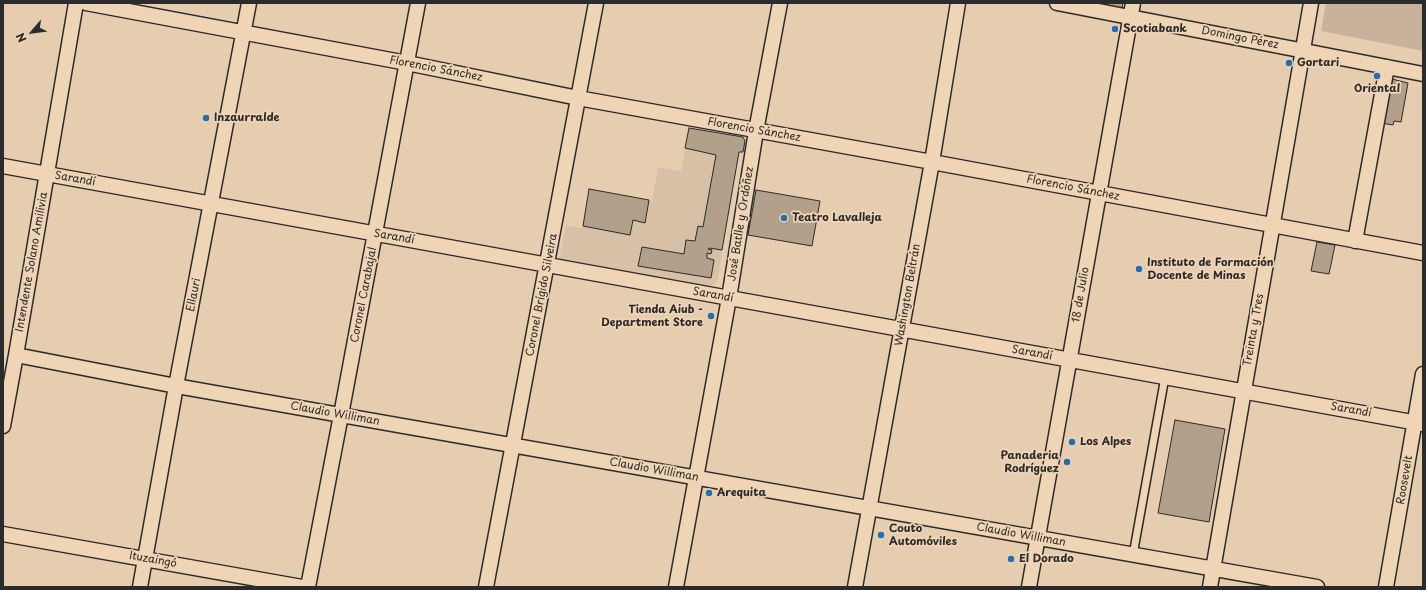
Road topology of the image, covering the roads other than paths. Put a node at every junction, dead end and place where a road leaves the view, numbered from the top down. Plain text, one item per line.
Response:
1 (76, 3) edge
2 (86, 3) edge
3 (249, 3) edge
4 (418, 3) edge
5 (596, 3) edge
6 (780, 3) edge
7 (958, 3) edge
8 (1057, 3) edge
9 (1133, 3) edge
10 (1311, 3) edge
11 (1130, 18) junction
12 (243, 33) junction
13 (1303, 50) junction
14 (407, 63) junction
15 (1386, 67) junction
16 (1423, 74) edge
17 (578, 98) junction
18 (756, 131) junction
19 (932, 162) junction
20 (3, 166) edge
21 (48, 174) junction
22 (1100, 193) junction
23 (211, 203) junction
24 (1272, 225) junction
25 (376, 233) junction
26 (1355, 241) junction
27 (1423, 253) edge
28 (547, 264) junction
29 (729, 298) junction
30 (902, 329) junction
31 (16, 355) junction
32 (1070, 360) junction
33 (1423, 374) edge
34 (1165, 377) junction
35 (176, 386) junction
36 (1244, 391) junction
37 (341, 415) junction
38 (1419, 423) edge
39 (3, 426) edge
40 (513, 446) junction
41 (696, 478) junction
42 (870, 508) junction
43 (3, 534) edge
44 (1038, 538) junction
45 (1133, 555) junction
46 (146, 559) junction
47 (1213, 569) junction
48 (140, 587) edge
49 (302, 587) edge
50 (308, 587) edge
51 (486, 587) edge
52 (676, 587) edge
53 (855, 587) edge
54 (1029, 587) edge
55 (1210, 587) edge
56 (1317, 587) edge
57 (1386, 587) edge

1 - 21 street, Intendente Solano Amilivia
2 - 12 street, Florencio Sánchez
3 - 12 street, Ellauri
4 - 14 street, Coronel Carabajal
5 - 17 street, Coronel Brígido Silveira
6 - 18 street, José Batlle y Ordóñez
7 - 19 street, Washington Beltrán
8 - 11 street, Domingo Pérez
9 - 11 street, 18 de Julio
10 - 13 street, Treinta y Tres
11 - 13 street, Domingo Pérez
11 - 22 street, 18 de Julio
12 - 14 street, Florencio Sánchez
12 - 23 street, Ellauri
13 - 15 street, Domingo Pérez
13 - 24 street, Treinta y Tres
14 - 17 street, Florencio Sánchez
14 - 25 street, Coronel Carabajal
15 - 16 street, Domingo Pérez
15 - 26 street
17 - 18 street, Florencio Sánchez
17 - 28 street, Coronel Brígido Silveira
18 - 19 street, Florencio Sánchez
18 - 29 street, José Batlle y Ordóñez
19 - 22 street, Florencio Sánchez
19 - 30 street, Washington Beltrán
20 - 21 street, Sarandí
21 - 23 street, Sarandí
21 - 31 street, Intendente Solano Amilivia
22 - 24 street, Florencio Sánchez
22 - 32 street, 18 de Julio
23 - 25 street, Sarandí
23 - 35 street, Ellauri
24 - 26 street, Florencio Sánchez
24 - 36 street, Treinta y Tres
25 - 28 street, Sarandí
25 - 37 street, Coronel Carabajal
26 - 27 street, Florencio Sánchez
28 - 29 street, Sarandí
28 - 40 street, Coronel Brígido Silveira
29 - 30 street, Sarandí
29 - 41 street, José Batlle y Ordóñez
30 - 32 street, Sarandí
30 - 42 street, Washington Beltrán
31 - 35 street, Claudio Williman
31 - 39 street, Intendente Solano Amilivia
32 - 34 street, Sarandí
32 - 44 street, 18 de Julio
33 - 38 street, Roosevelt
34 - 36 street, Sarandí
34 - 45 lane
35 - 37 street, Claudio Williman
35 - 46 street, Ellauri
36 - 38 street, Sarandí
36 - 47 street, Treinta y Tres
37 - 40 street, Claudio Williman
37 - 50 street, Coronel Carabajal
38 - 57 street, Roosevelt
40 - 41 street, Claudio Williman
40 - 51 street, Coronel Brígido Silveira
41 - 42 street, Claudio Williman
41 - 52 street, José Batlle y Ordóñez
42 - 44 street, Claudio Williman
42 - 53 street, Washington Beltrán
43 - 46 street, Ituzaingó
44 - 45 street, Claudio Williman
44 - 54 street, 18 de Julio
45 - 47 street, Claudio Williman
46 - 48 street, Ellauri
46 - 49 street, Ituzaingó
47 - 55 street, Treinta y Tres
47 - 56 street, Claudio Williman

